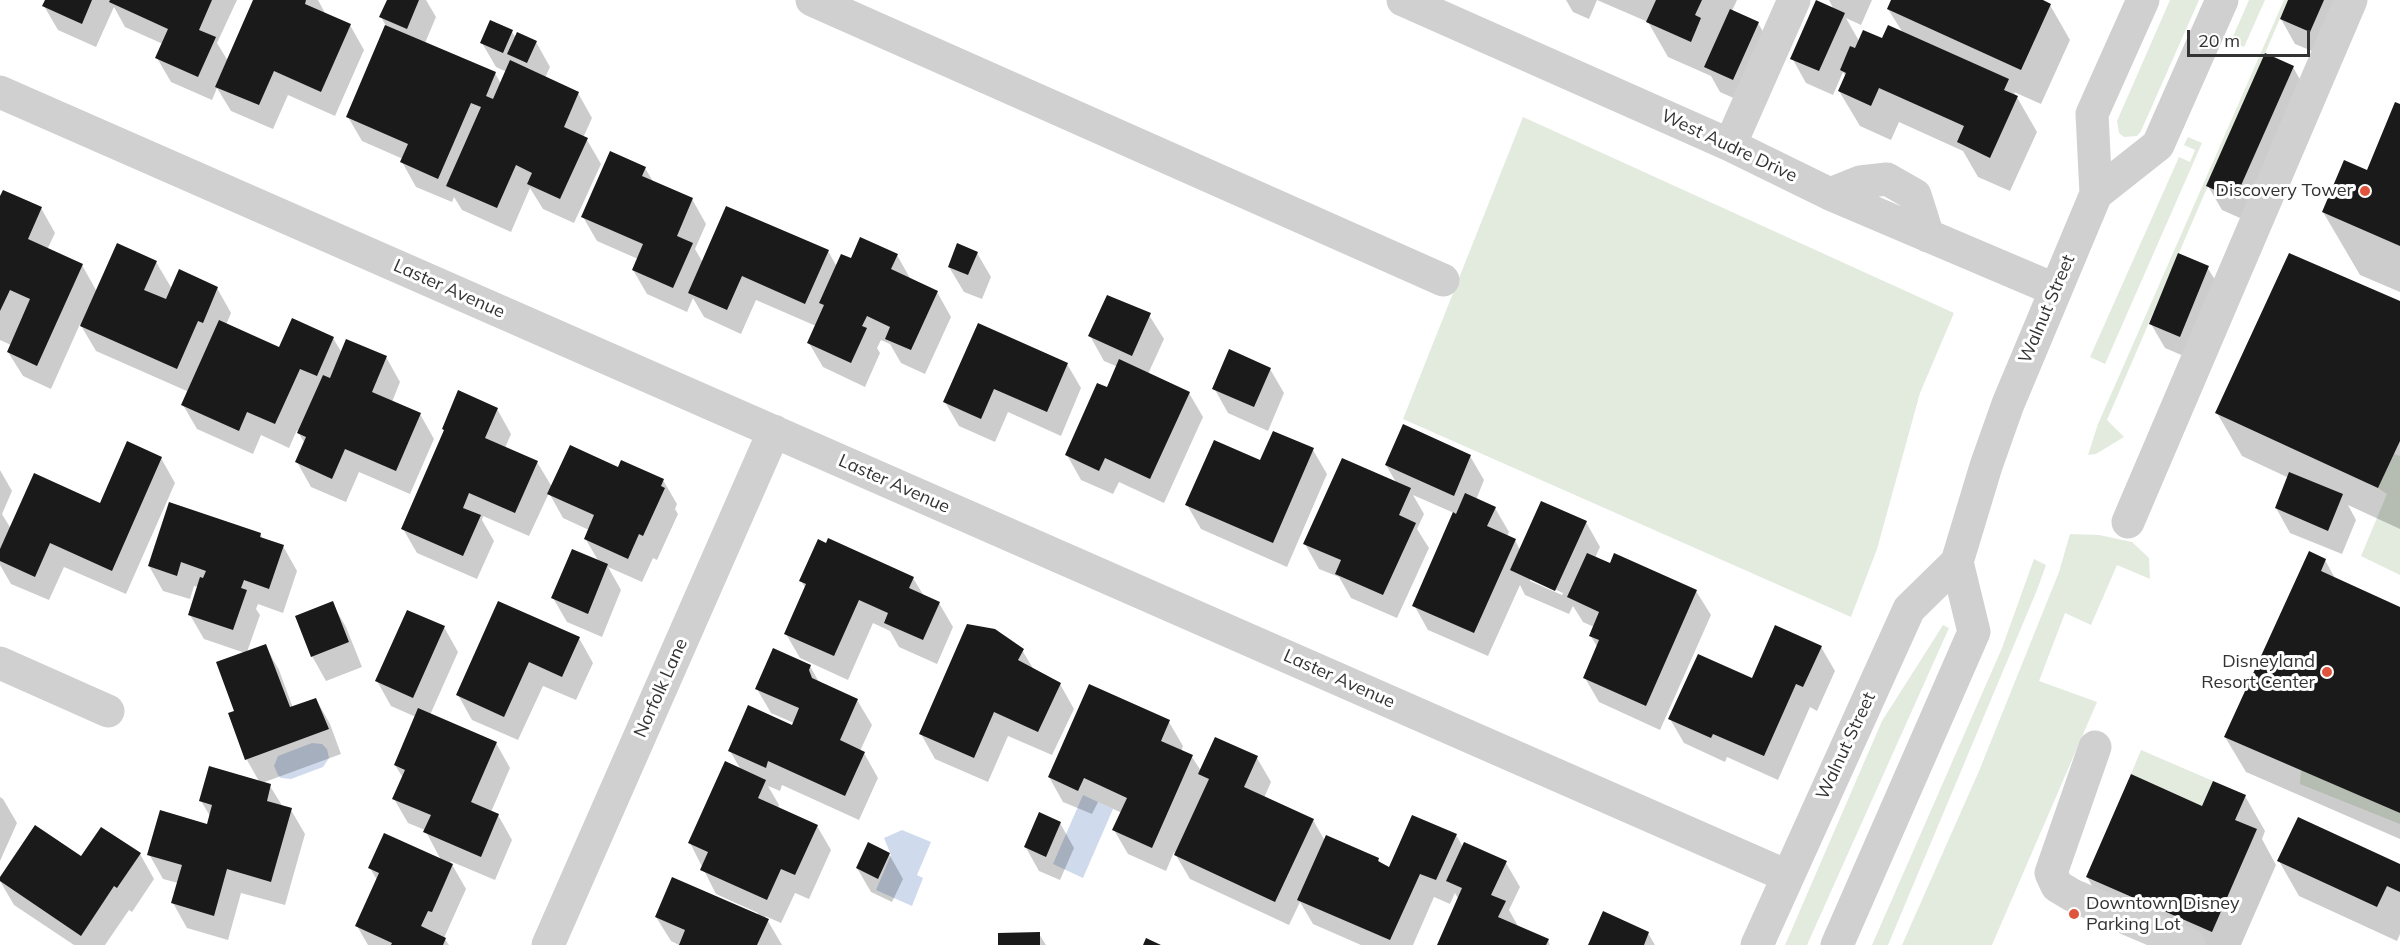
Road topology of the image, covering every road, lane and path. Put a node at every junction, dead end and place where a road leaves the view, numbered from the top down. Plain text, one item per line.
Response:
1 (812, 0) edge
2 (1794, 0) edge
3 (2143, 0) edge
4 (2222, 0) edge
5 (2352, 0) edge
6 (1420, 3) edge
7 (0, 92) edge
8 (1730, 146) junction
9 (2096, 194) junction
10 (1443, 280) dead end
11 (2056, 290) junction
12 (774, 431) junction
13 (2128, 522) dead end
14 (1957, 562) junction
15 (0, 663) edge
16 (108, 711) dead end
17 (2095, 747) dead end
18 (1787, 876) junction
19 (548, 945) edge
20 (1757, 945) edge
21 (1837, 945) edge
22 (2189, 945) edge

1 - 10 street
2 - 8 street
3 - 9 street, Walnut Street
4 - 9 street, Walnut Street
5 - 13 street
6 - 8 street, West Audre Drive
7 - 12 street, Laster Avenue
8 - 11 street, West Audre Drive
9 - 11 street, Walnut Street
11 - 14 street, Walnut Street
12 - 18 street, Laster Avenue
12 - 19 street, Norfolk Lane
14 - 18 street, Walnut Street
14 - 21 street
15 - 16 street
17 - 22 street
18 - 20 street, Walnut Street

